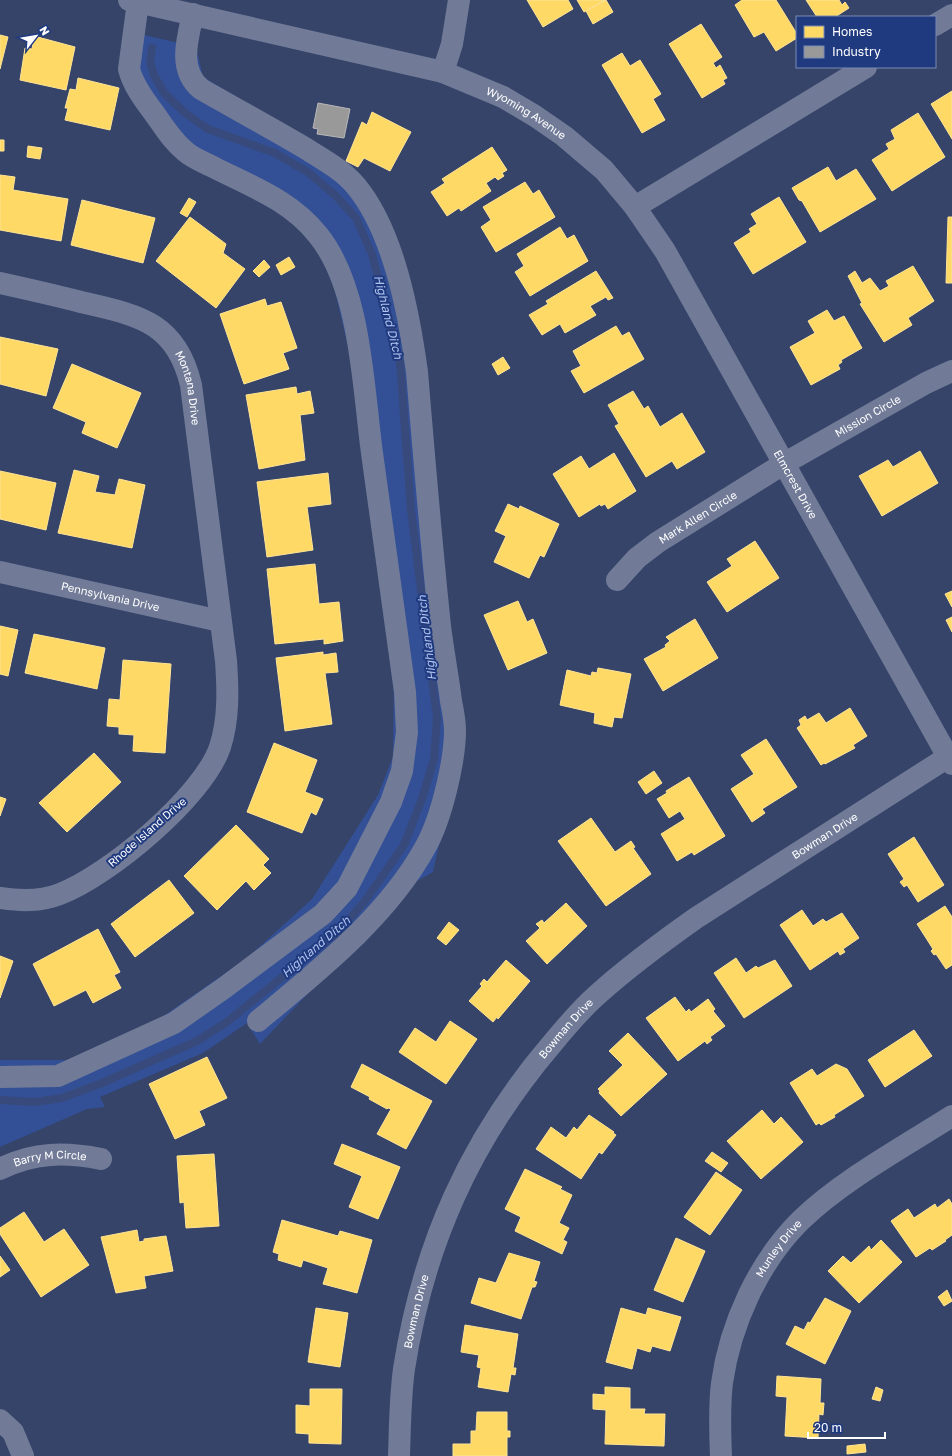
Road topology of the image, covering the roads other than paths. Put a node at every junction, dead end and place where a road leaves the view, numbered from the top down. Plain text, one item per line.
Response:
1 (459, 0) edge
2 (133, 1) edge
3 (193, 14) junction
4 (952, 15) edge
5 (936, 24) edge
6 (864, 68) edge
7 (443, 72) junction
8 (635, 207) junction
9 (0, 283) edge
10 (952, 371) edge
11 (785, 463) junction
12 (0, 572) edge
13 (617, 580) dead end
14 (220, 621) junction
15 (950, 761) edge
16 (0, 898) edge
17 (258, 1021) dead end
18 (0, 1077) edge
19 (952, 1116) edge
20 (101, 1159) dead end
21 (0, 1169) edge
22 (0, 1420) edge
23 (23, 1456) edge
24 (400, 1456) edge
25 (721, 1456) edge

1 - 7 street
2 - 3 street, Wyoming Avenue
2 - 18 street
3 - 7 street, Wyoming Avenue
3 - 17 street
4 - 5 street
6 - 8 street
7 - 8 street, Wyoming Avenue
8 - 11 street, Elmcrest Drive
9 - 14 street, Montana Drive
10 - 11 street, Mission Circle
11 - 13 street, Mark Allen Circle
11 - 15 street, Elmcrest Drive
12 - 14 street, Pennsylvania Drive
14 - 16 street, Rhode Island Drive
15 - 24 street, Bowman Drive
19 - 25 street, Munley Drive
20 - 21 street, Barry M Circle
22 - 23 street

